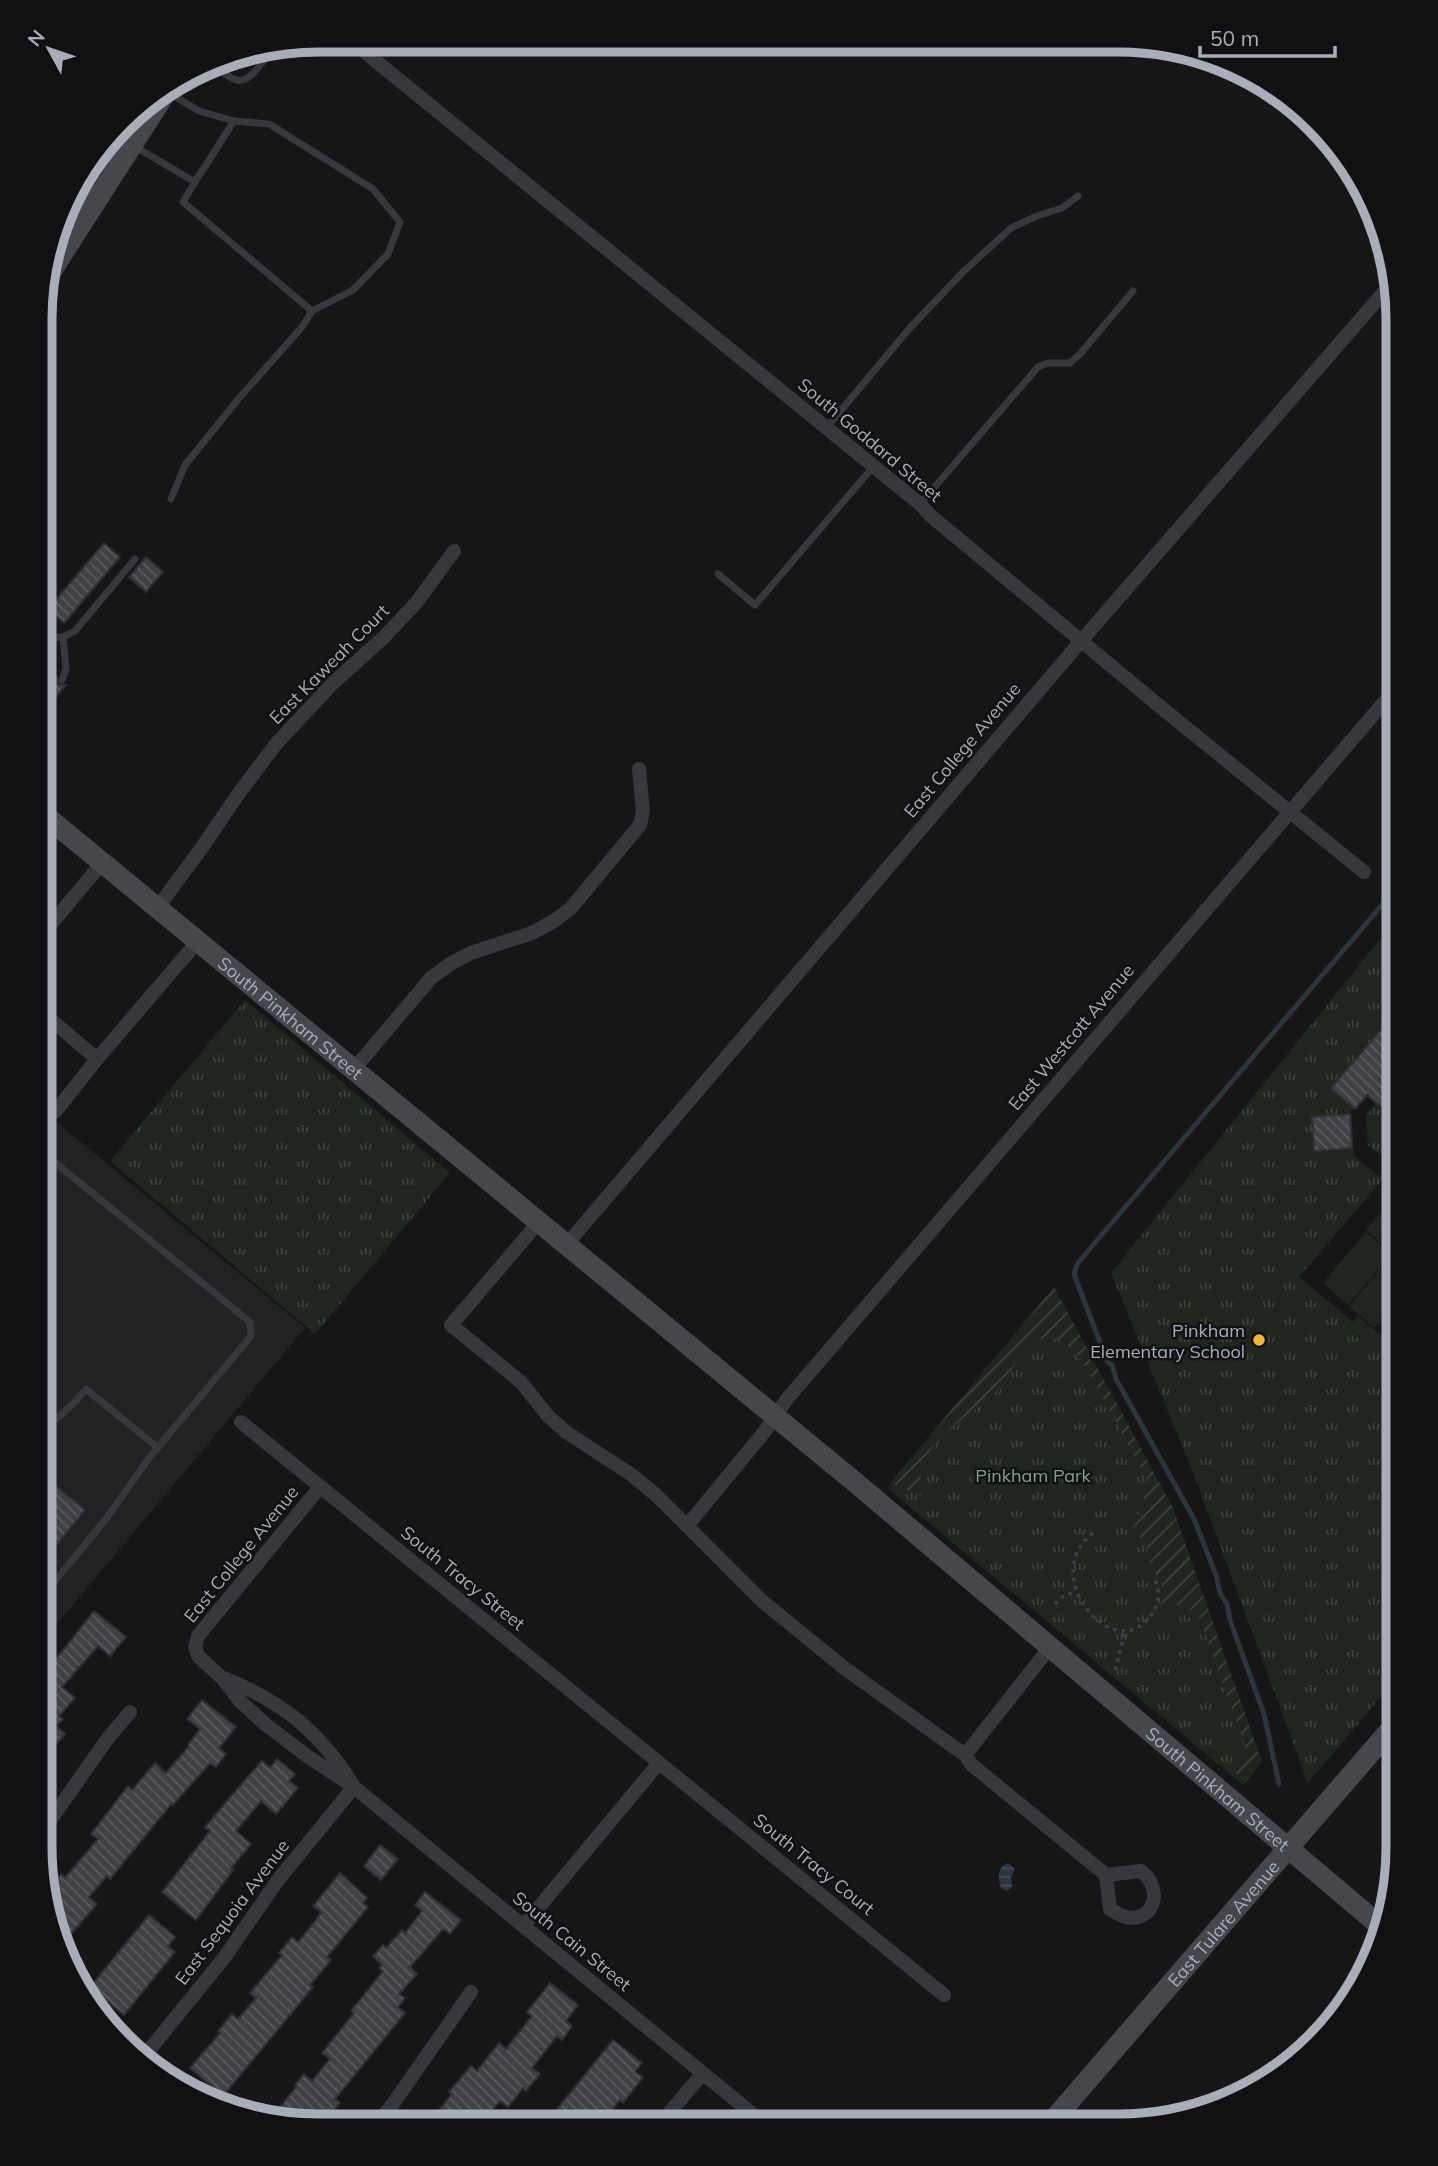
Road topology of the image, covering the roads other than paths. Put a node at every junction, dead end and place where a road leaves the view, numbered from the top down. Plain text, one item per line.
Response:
1 (365, 52) edge
2 (264, 59) edge
3 (222, 71) edge
4 (173, 96) edge
5 (153, 111) edge
6 (234, 121) junction
7 (132, 144) junction
8 (195, 182) junction
9 (1078, 196) dead end
10 (60, 257) edge
11 (1133, 291) dead end
12 (1384, 292) edge
13 (312, 311) junction
14 (826, 428) junction
15 (873, 467) junction
16 (171, 499) dead end
17 (920, 504) junction
18 (454, 551) dead end
19 (135, 559) dead end
20 (718, 574) dead end
21 (63, 637) junction
22 (52, 638) edge
23 (1082, 640) junction
24 (62, 680) dead end
25 (1386, 699) edge
26 (639, 769) dead end
27 (1289, 810) junction
28 (52, 821) edge
29 (102, 863) junction
30 (1364, 872) dead end
31 (158, 907) junction
32 (52, 923) edge
33 (198, 941) junction
34 (52, 1021) edge
35 (97, 1059) junction
36 (354, 1069) junction
37 (55, 1112) dead end
38 (52, 1160) edge
39 (539, 1222) junction
40 (567, 1244) junction
41 (776, 1416) junction
42 (242, 1422) dead end
43 (52, 1424) edge
44 (158, 1448) junction
45 (320, 1487) junction
46 (687, 1526) junction
47 (52, 1585) edge
48 (1051, 1646) junction
49 (195, 1647) joint
50 (222, 1678) junction
51 (130, 1712) dead end
52 (1386, 1735) edge
53 (965, 1755) junction
54 (659, 1763) junction
55 (354, 1787) junction
56 (52, 1818) edge
57 (1290, 1847) junction
58 (1106, 1875) dead end
59 (1375, 1921) edge
60 (524, 1925) junction
61 (471, 1993) dead end
62 (944, 1995) dead end
63 (148, 2051) edge
64 (703, 2073) junction
65 (385, 2114) edge
66 (668, 2114) edge
67 (753, 2114) edge
68 (1058, 2114) edge

1 - 14 street, South Goddard Street
2 - 3 lane
4 - 6 lane
5 - 7 street
6 - 8 lane
6 - 13 lane
7 - 8 lane
7 - 10 street
8 - 13 lane
9 - 14 lane
11 - 17 lane
12 - 23 street, East College Avenue
13 - 16 lane
14 - 15 street, South Goddard Street
15 - 17 street, South Goddard Street
15 - 20 lane
17 - 23 street, South Goddard Street
18 - 31 street, East Kaweah Court
19 - 21 lane
21 - 22 lane
21 - 24 lane
23 - 27 street, South Goddard Street
23 - 40 street, East College Avenue
25 - 27 street, East Westcott Avenue
26 - 36 street
27 - 30 street, South Goddard Street
27 - 41 street, East Westcott Avenue
28 - 29 street, South Pinkham Street
29 - 31 street, South Pinkham Street
29 - 32 street
31 - 33 street, South Pinkham Street
33 - 35 street
33 - 36 street, South Pinkham Street
34 - 35 street
35 - 37 street
36 - 39 street, South Pinkham Street
38 - 44 lane
39 - 40 street, South Pinkham Street
39 - 46 street
40 - 41 street, South Pinkham Street
41 - 46 street
41 - 48 street, South Pinkham Street
42 - 45 street, South Tracy Street
43 - 44 lane
44 - 47 lane
45 - 49 street, East College Avenue
45 - 54 street, South Tracy Street
46 - 53 street
48 - 53 street
48 - 57 street, South Pinkham Street
49 - 50 street, South Cain Street
50 - 55 street, South Cain Street
50 - 55 street, South Cain Street
51 - 56 street
52 - 57 street, East Tulare Avenue
53 - 58 street
54 - 60 street
54 - 62 street, South Tracy Court
55 - 60 street, South Cain Street
55 - 63 street, East Sequoia Avenue
57 - 59 street, South Pinkham Street
57 - 68 street, East Tulare Avenue
60 - 64 street, South Cain Street
61 - 65 street
64 - 66 street
64 - 67 street, South Cain Street

